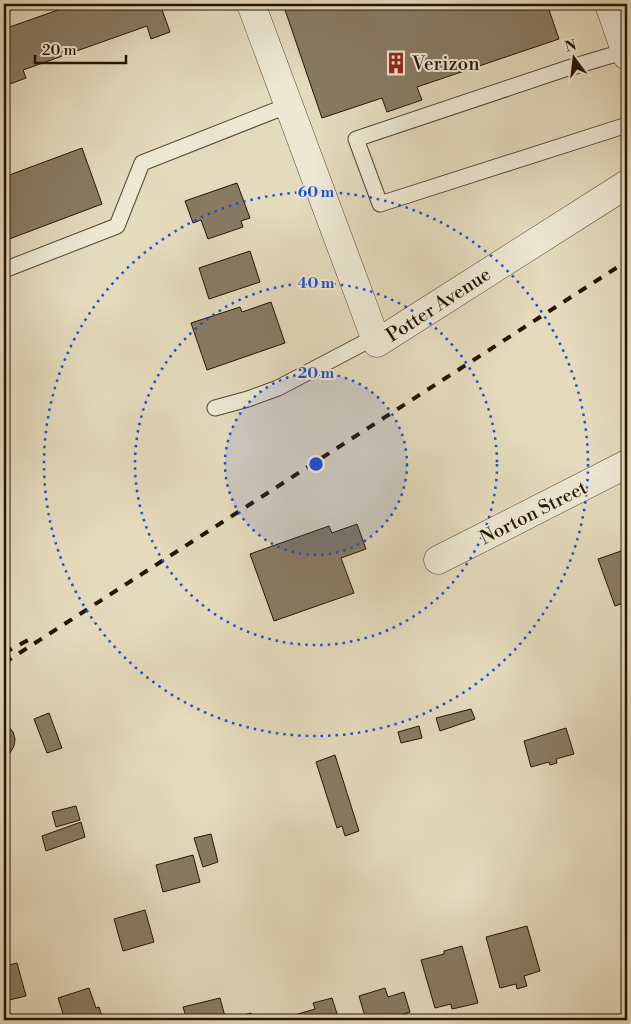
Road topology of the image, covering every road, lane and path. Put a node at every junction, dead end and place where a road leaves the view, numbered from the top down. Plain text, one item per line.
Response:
1 (251, 4) edge
2 (609, 4) edge
3 (625, 46) edge
4 (289, 105) junction
5 (627, 125) edge
6 (627, 184) edge
7 (4, 270) edge
8 (375, 337) junction
9 (215, 408) dead end
10 (627, 464) edge
11 (438, 560) dead end

1 - 4 street, Potter Avenue
2 - 3 street
3 - 5 lane
4 - 7 lane
4 - 8 street, Potter Avenue
6 - 8 street, Potter Avenue
8 - 9 lane
10 - 11 street, Norton Street

